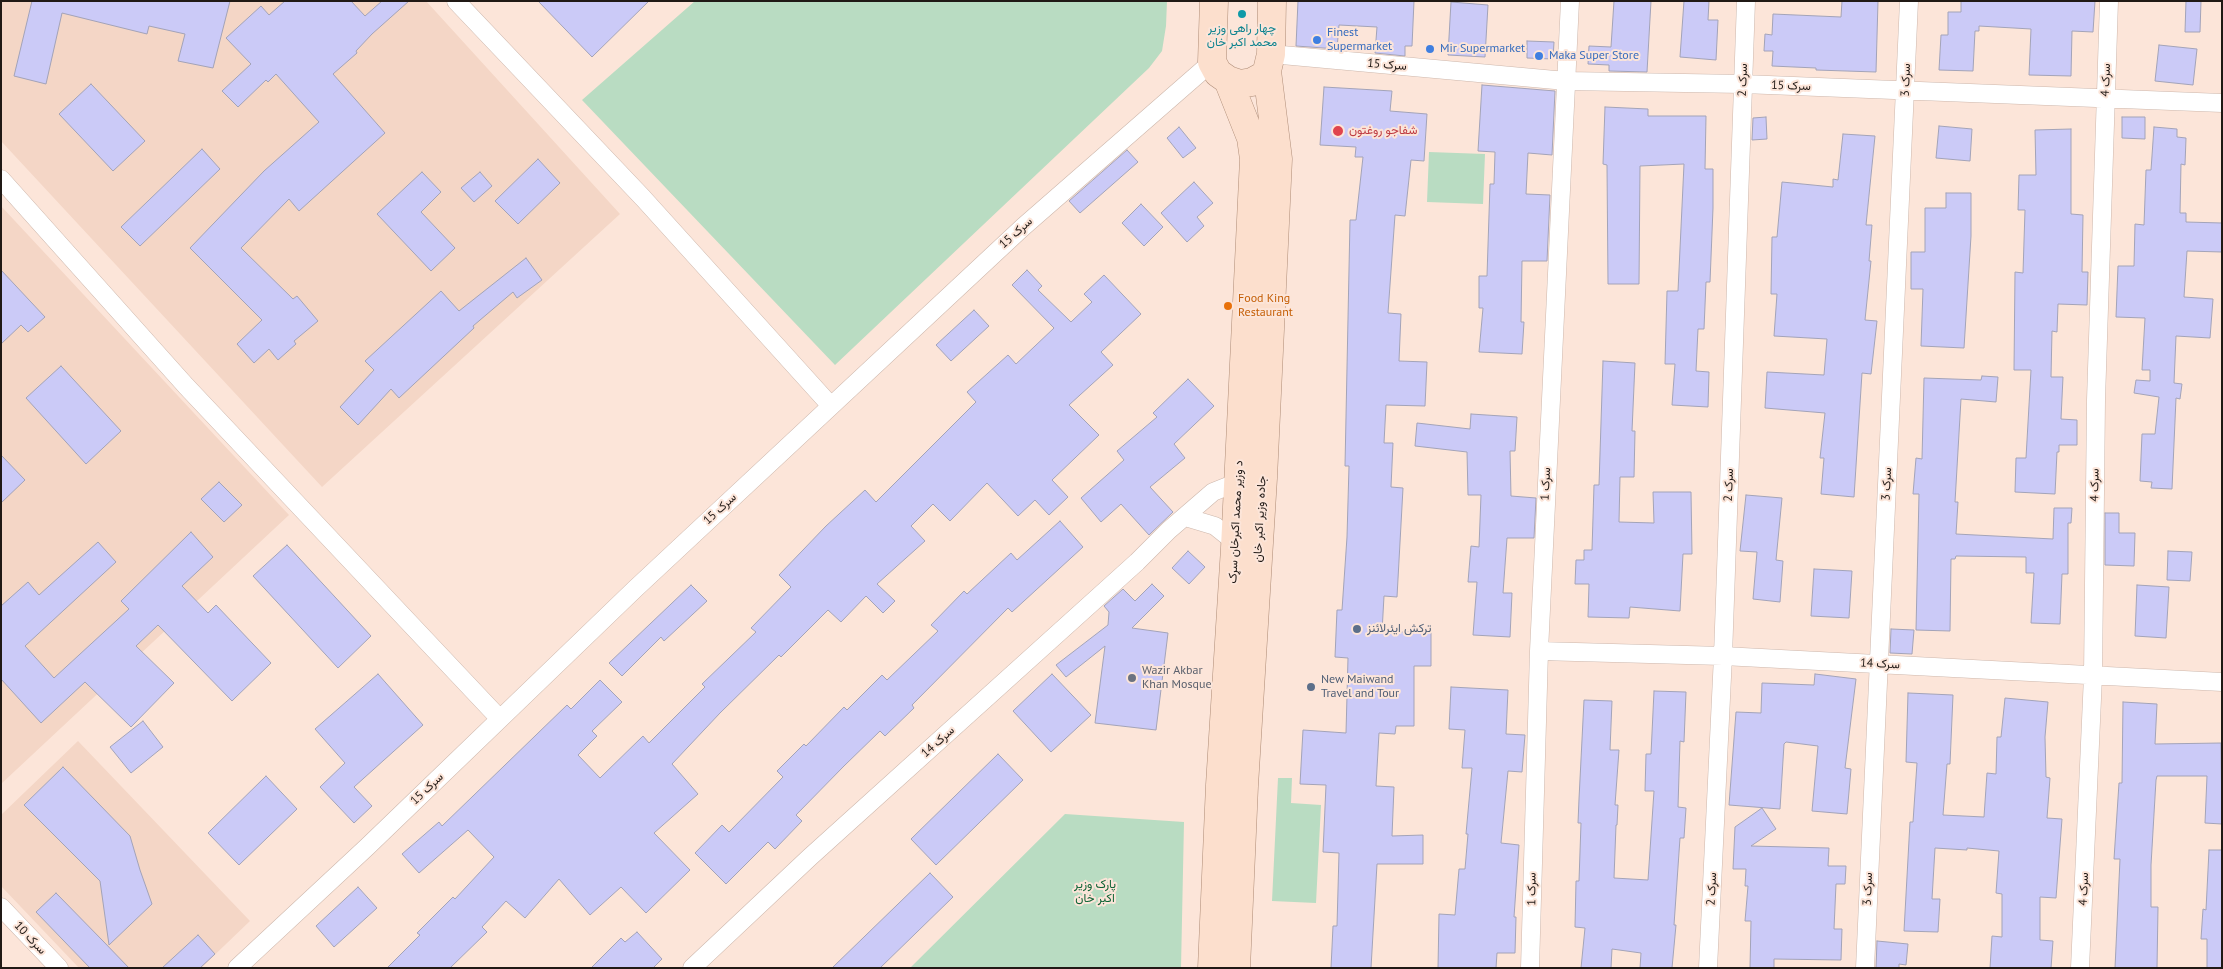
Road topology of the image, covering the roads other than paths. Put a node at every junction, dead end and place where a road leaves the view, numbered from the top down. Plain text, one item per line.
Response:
1 (456, 1) edge
2 (1214, 1) edge
3 (1272, 1) edge
4 (1570, 1) edge
5 (1746, 1) edge
6 (1909, 1) edge
7 (2109, 1) edge
8 (1269, 62) junction
9 (1220, 71) junction
10 (1566, 81) junction
11 (1743, 84) junction
12 (1906, 91) junction
13 (2105, 100) junction
14 (2222, 104) edge
15 (1, 179) edge
16 (832, 406) junction
17 (1238, 482) junction
18 (1185, 517) junction
19 (1235, 542) junction
20 (1538, 651) junction
21 (1724, 656) junction
22 (1878, 664) junction
23 (2093, 676) junction
24 (2222, 682) edge
25 (500, 719) junction
26 (1, 907) edge
27 (59, 968) edge
28 (238, 968) edge
29 (692, 968) edge
30 (1212, 968) edge
31 (1236, 968) edge
32 (1530, 968) edge
33 (1708, 968) edge
34 (1865, 968) edge
35 (2080, 968) edge

1 - 16 street
2 - 9 main road
3 - 8 main road, جاده وزیر اکبر خان
4 - 10 street, سرک 1
5 - 11 street, سرک 2
6 - 12 street, سرک 3
7 - 13 street, سرک 4
8 - 9 main road
8 - 10 street, سرک 15
8 - 31 main road, جاده وزیر اکبر خان
9 - 16 street, سرک 15
9 - 17 main road, د وزیر محمد اکبرخان سړک
10 - 11 street, سرک 15
10 - 20 street, سرک 1
11 - 12 street, سرک 15
11 - 21 street, سرک 2
12 - 13 street, سرک 15
12 - 22 street, سرک 3
13 - 14 street, سرک 15
13 - 23 street, سرک 4
15 - 25 street
16 - 25 street, سرک 15
17 - 18 street, سرک 14
17 - 19 main road, د وزیر محمد اکبرخان سړک
18 - 19 street
18 - 29 street, سرک 14
19 - 30 main road, د وزیر محمد اکبرخان سړک
20 - 21 street, سرک 14
20 - 32 street, سرک 1
21 - 22 street, سرک 14
21 - 33 street, سرک 2
22 - 23 street, سرک 14
22 - 34 street, سرک 3
23 - 24 street, سرک 14
23 - 35 street, سرک 4
25 - 28 street, سرک 15
26 - 27 street, سرک 10

